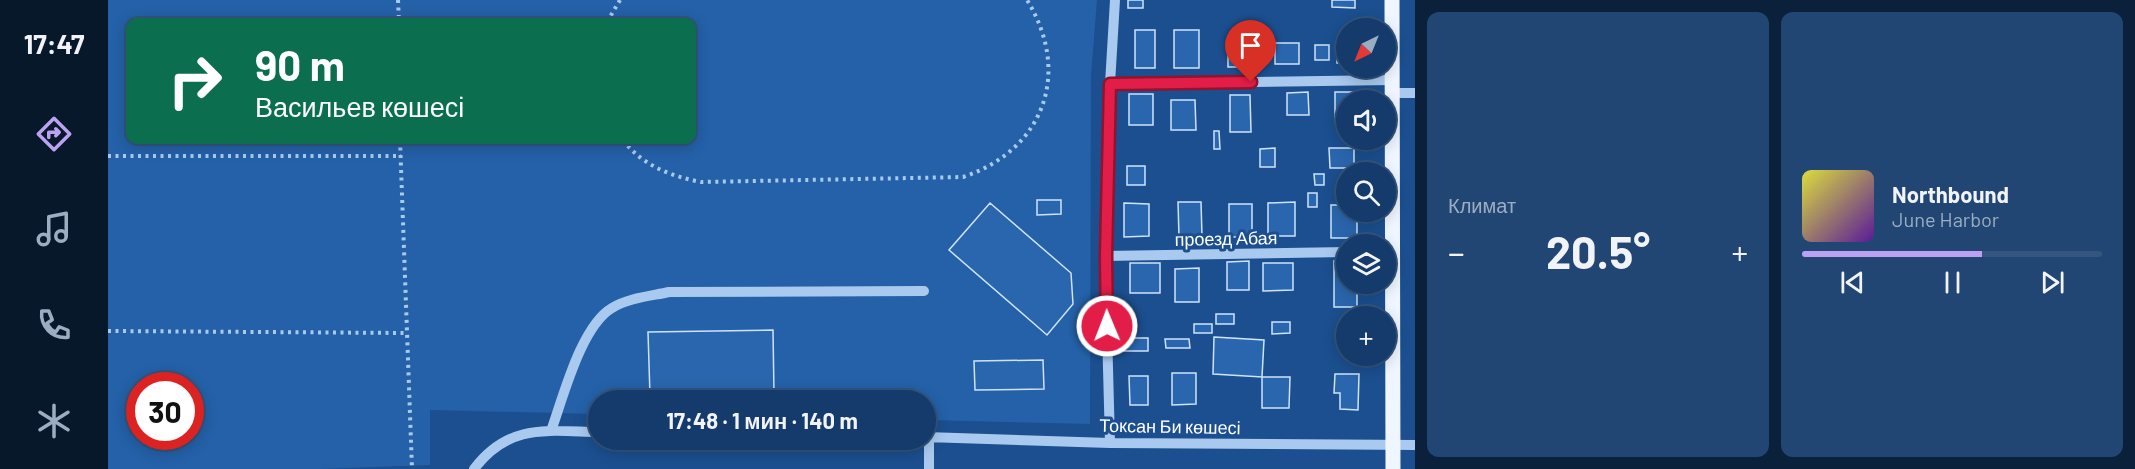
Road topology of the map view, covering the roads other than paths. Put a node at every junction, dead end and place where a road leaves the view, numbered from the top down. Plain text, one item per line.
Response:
1 (1115, 0) edge
2 (1392, 0) edge
3 (1110, 84) junction
4 (1392, 86) junction
5 (1415, 93) edge
6 (1389, 234) edge
7 (1336, 252) edge
8 (1106, 256) junction
9 (924, 291) dead end
10 (1390, 294) edge
11 (551, 431) junction
12 (588, 432) edge
13 (936, 437) edge
14 (1110, 443) junction
15 (1393, 445) junction
16 (1415, 445) edge
17 (928, 450) edge
18 (474, 469) edge
19 (929, 469) edge
20 (1393, 469) edge

1 - 3 street
2 - 4 main road
3 - 4 street
3 - 8 street
4 - 5 street
4 - 6 main road
7 - 8 street, проезд Абая
8 - 14 street
9 - 11 street
10 - 15 main road
11 - 12 street
11 - 18 street
13 - 14 street, Токсан Би көшесі
14 - 15 street, Токсан Би көшесі
15 - 16 street, Токсан Би көшесі
15 - 20 main road
17 - 19 street

